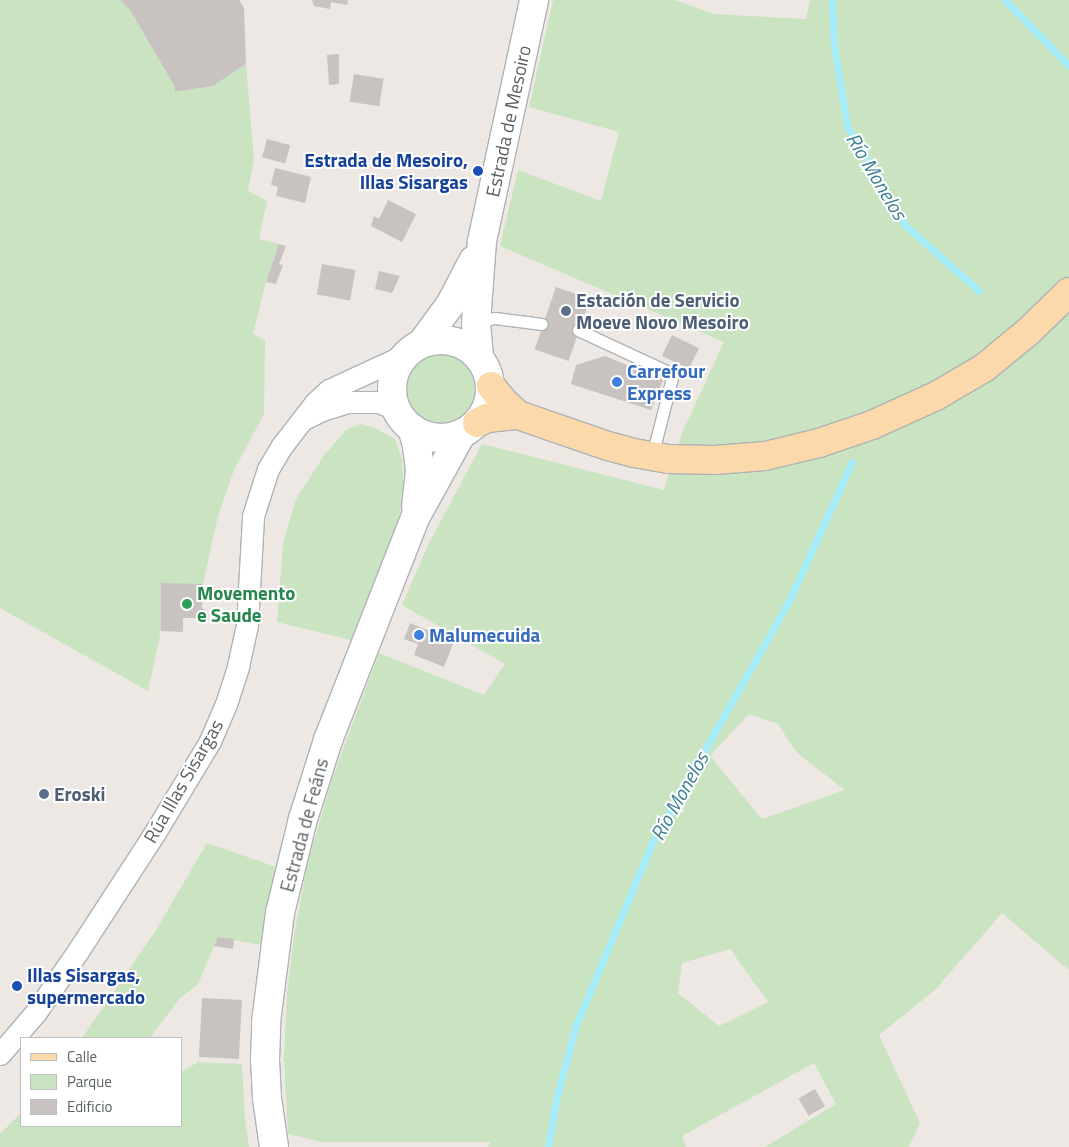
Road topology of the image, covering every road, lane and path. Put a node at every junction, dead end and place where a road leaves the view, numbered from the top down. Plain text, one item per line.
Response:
1 (534, 0) edge
2 (482, 241) junction
3 (1069, 292) edge
4 (476, 323) junction
5 (542, 324) dead end
6 (578, 330) dead end
7 (413, 350) junction
8 (479, 357) junction
9 (491, 386) junction
10 (518, 415) junction
11 (404, 418) junction
12 (304, 419) junction
13 (470, 428) junction
14 (652, 456) junction
15 (415, 518) junction
16 (0, 1054) edge
17 (274, 1147) edge

1 - 2 street, Estrada de Mesoiro
2 - 4 street, Estrada de Mesoiro
2 - 7 street, Estrada de Mesoiro
3 - 14 main road
4 - 5 lane
4 - 8 street, Estrada de Mesoiro
6 - 14 lane
7 - 8 street
7 - 11 street, Estrada de Feáns
7 - 12 street, Rúa Illas Sisargas
8 - 9 street
9 - 10 main road
9 - 13 street, Estrada de Feáns
10 - 13 main road
10 - 14 main road
11 - 12 street, Rúa Illas Sisargas
11 - 13 street
11 - 15 street, Estrada de Feáns
12 - 16 street, Rúa Illas Sisargas
13 - 15 street, Estrada de Feáns
15 - 17 street, Estrada de Feáns

